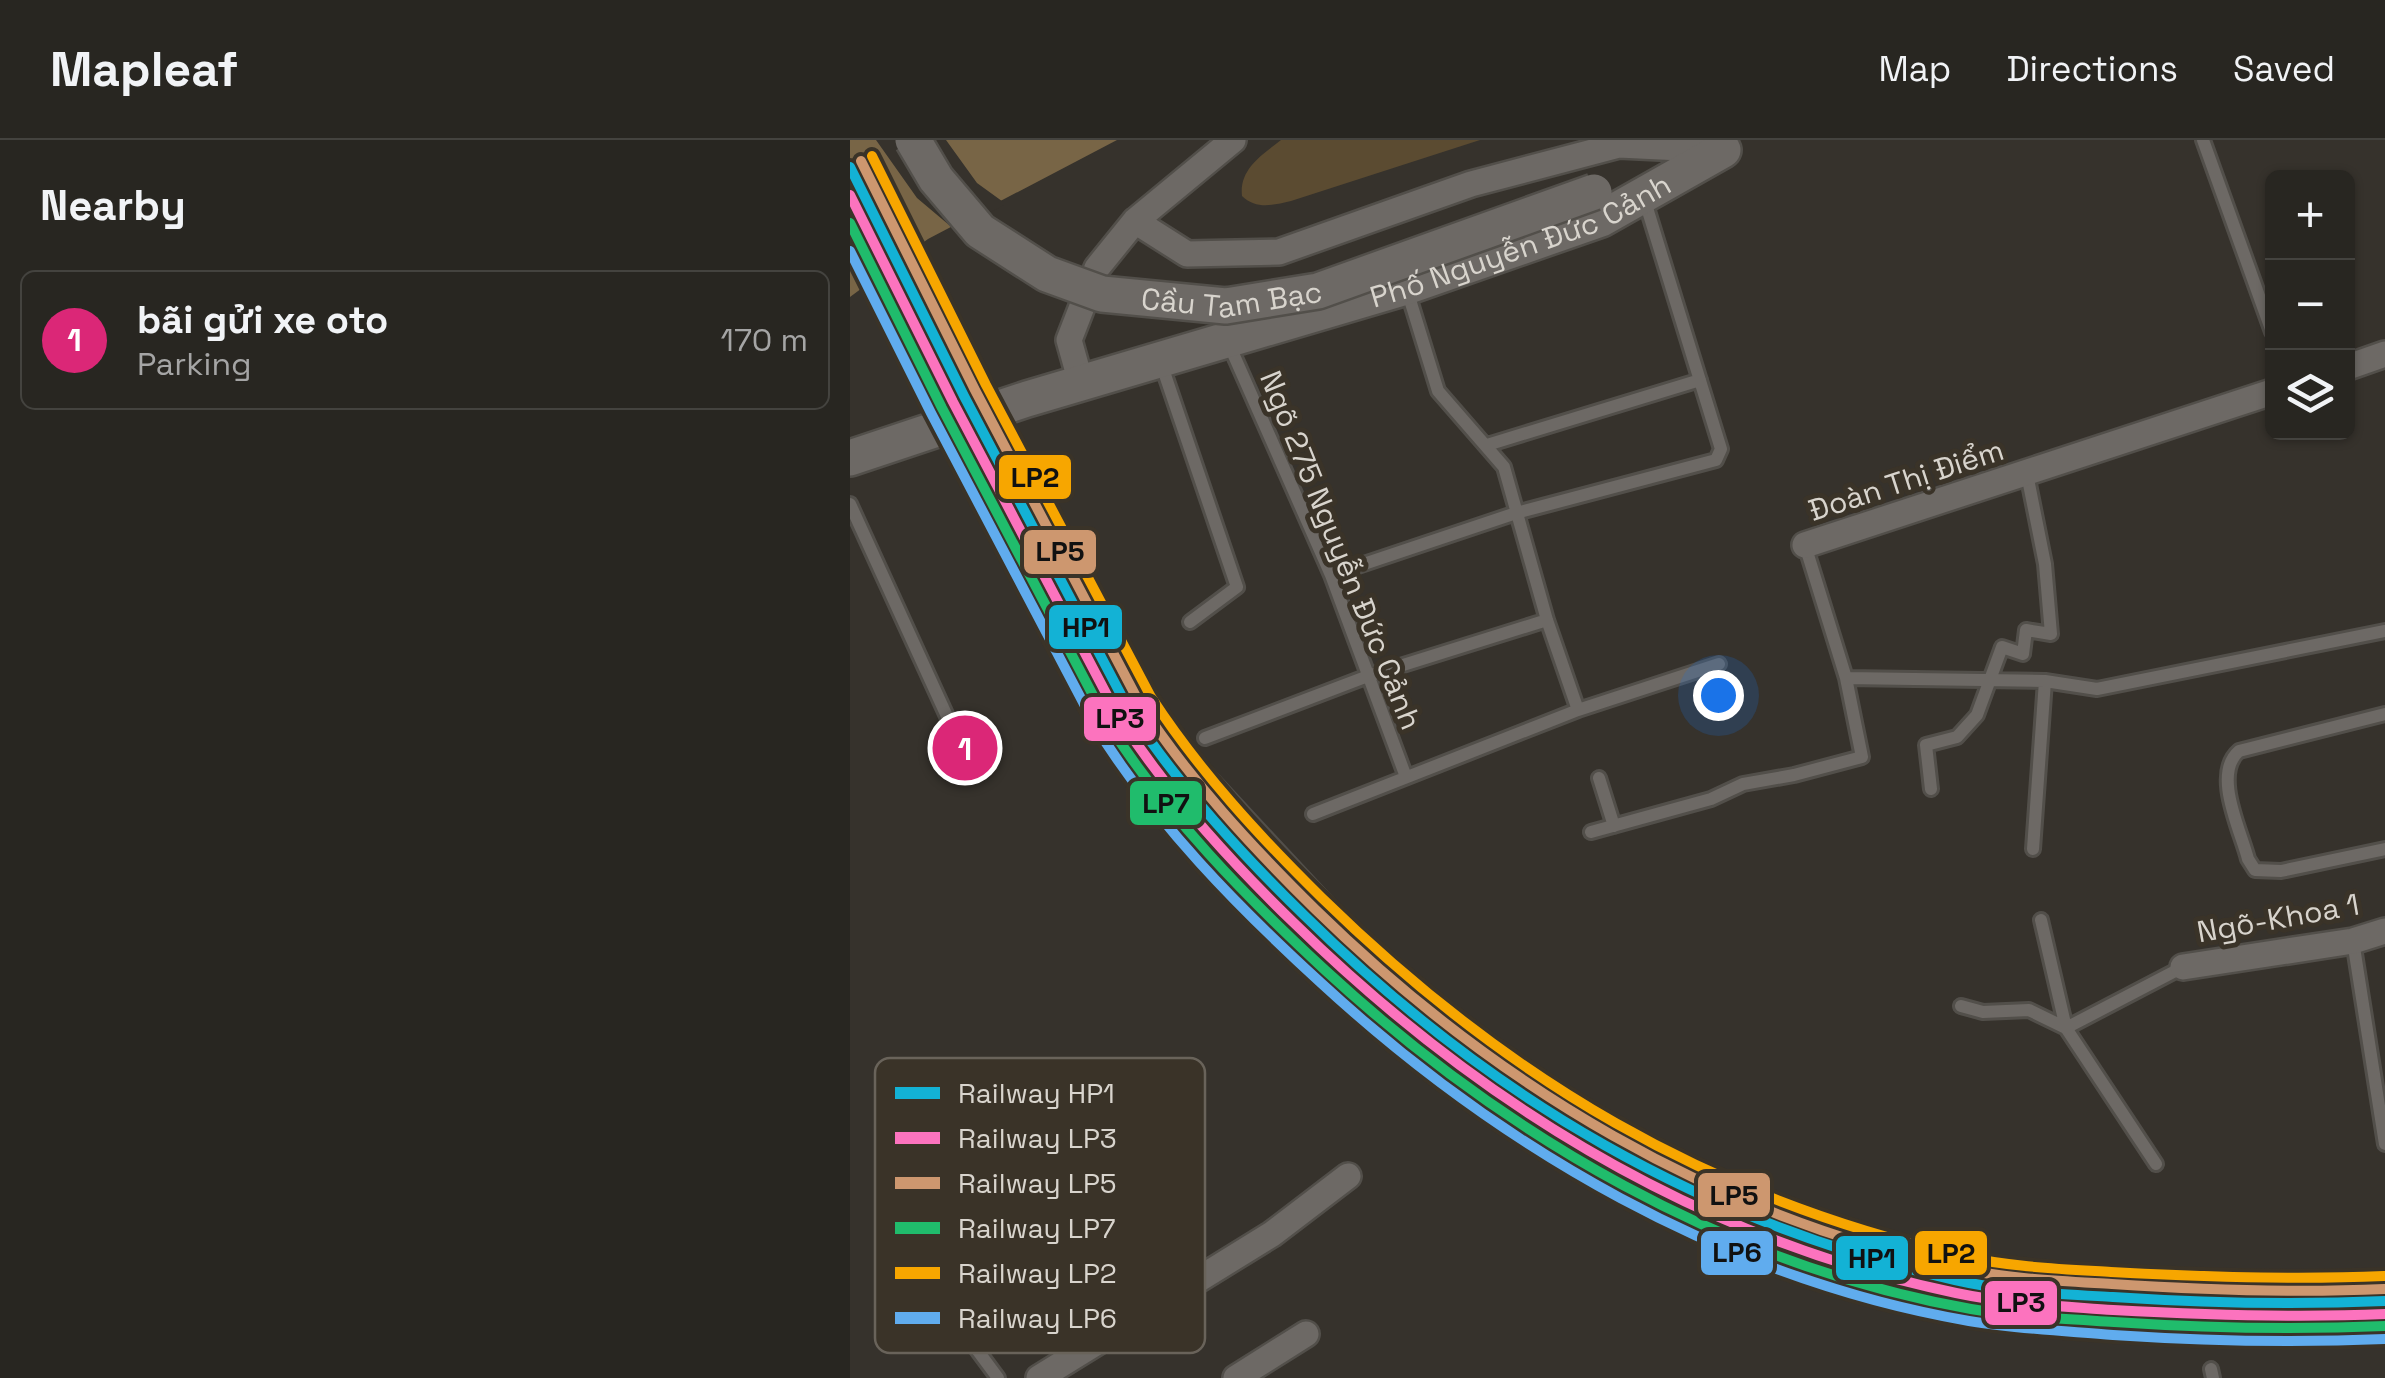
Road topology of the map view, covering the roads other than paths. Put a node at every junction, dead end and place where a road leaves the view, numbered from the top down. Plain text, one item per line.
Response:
1 (914, 140) edge
2 (1234, 140) edge
3 (2203, 140) edge
4 (1736, 145) edge
5 (1594, 192) joint
6 (1644, 194) junction
7 (1136, 221) junction
8 (1406, 287) junction
9 (2265, 313) edge
10 (1228, 342) junction
11 (2385, 354) edge
12 (1160, 361) junction
13 (2355, 365) edge
14 (1700, 380) junction
15 (1081, 383) junction
16 (2265, 394) edge
17 (994, 410) junction
18 (1486, 446) junction
19 (850, 458) edge
20 (2027, 474) junction
21 (850, 504) edge
22 (1516, 512) junction
23 (1805, 545) joint
24 (1331, 575) junction
25 (1548, 620) junction
26 (1190, 622) dead end
27 (2385, 632) edge
28 (1719, 664) dead end
29 (1368, 676) junction
30 (1846, 678) junction
31 (1992, 679) junction
32 (2045, 681) junction
33 (1578, 710) junction
34 (2385, 714) edge
35 (1205, 738) dead end
36 (967, 760) dead end
37 (1406, 777) junction
38 (1599, 778) dead end
39 (1931, 789) dead end
40 (1314, 814) dead end
41 (1614, 826) junction
42 (1591, 832) dead end
43 (2033, 849) dead end
44 (2385, 849) edge
45 (2042, 920) dead end
46 (2385, 932) edge
47 (2354, 941) junction
48 (2184, 967) joint
49 (1961, 1006) dead end
50 (2066, 1028) junction
51 (2385, 1144) edge
52 (2156, 1164) dead end
53 (1348, 1176) dead end
54 (1205, 1275) edge
55 (2385, 1294) edge
56 (1306, 1334) dead end
57 (979, 1353) edge
58 (1079, 1353) edge
59 (998, 1378) edge
60 (1039, 1378) edge
61 (1236, 1378) edge

1 - 5 main road, Cầu Tam Bạc, bridge
2 - 7 street
3 - 9 lane
4 - 5 main road, Phố Nguyễn Đức Cảnh
4 - 6 main road, Phố Nguyễn Đức Cảnh
4 - 7 street
6 - 8 main road, Phố Nguyễn Đức Cảnh
6 - 14 lane
7 - 15 street
8 - 10 main road, Phố Nguyễn Đức Cảnh
8 - 18 lane
10 - 12 main road, Phố Nguyễn Đức Cảnh
10 - 24 lane, Ngõ 275 Nguyễn Đức Cảnh
11 - 13 street
12 - 15 main road, Phố Nguyễn Đức Cảnh
12 - 26 lane
14 - 18 lane
14 - 22 lane
15 - 17 main road, Phố Nguyễn Đức Cảnh
16 - 20 street, Đoàn Thị Điểm
17 - 19 main road, Phố Nguyễn Đức Cảnh
17 - 55 lane
18 - 22 lane
20 - 23 street, Đoàn Thị Điểm
20 - 31 lane
21 - 36 lane
22 - 24 lane
22 - 25 lane
23 - 30 lane, Đoàn Thị Điểm
24 - 29 lane, Ngõ 275 Nguyễn Đức Cảnh
25 - 29 lane
25 - 33 lane
27 - 32 lane
28 - 33 lane
29 - 35 lane
29 - 37 lane, Ngõ 275 Nguyễn Đức Cảnh
30 - 31 lane
30 - 41 lane, Đoàn Thị Điểm
31 - 32 lane
31 - 39 lane
32 - 43 lane
33 - 37 lane
34 - 44 lane
37 - 40 lane
38 - 41 lane
41 - 42 lane, Đoàn Thị Điểm
45 - 50 lane
46 - 47 street, Ngõ-Khoa 1
47 - 48 street, Ngõ-Khoa 1
47 - 51 lane
48 - 50 lane, Ngõ-Khoa 1
49 - 50 lane
50 - 52 lane
53 - 54 street
56 - 61 street
57 - 59 lane
58 - 60 street

